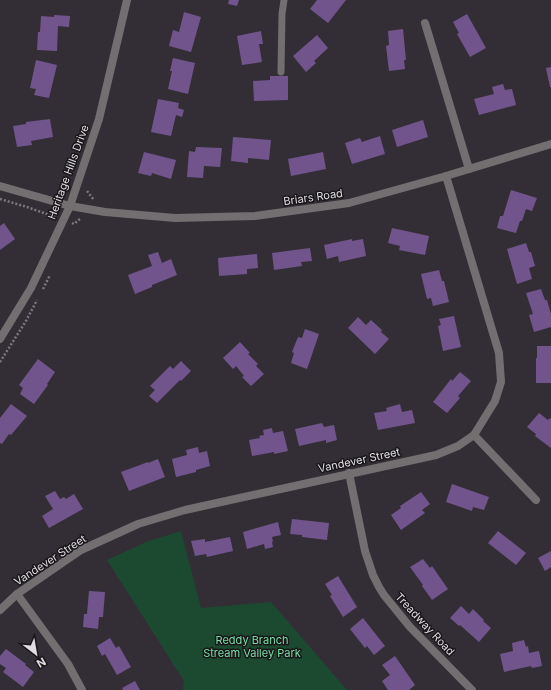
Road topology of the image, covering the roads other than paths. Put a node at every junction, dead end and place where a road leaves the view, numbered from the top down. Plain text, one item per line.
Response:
1 (127, 0) edge
2 (284, 0) edge
3 (425, 23) dead end
4 (281, 72) dead end
5 (551, 144) edge
6 (469, 169) junction
7 (446, 176) junction
8 (0, 186) edge
9 (70, 206) junction
10 (0, 339) edge
11 (474, 435) junction
12 (349, 473) junction
13 (536, 500) dead end
14 (17, 594) junction
15 (0, 610) edge
16 (82, 690) edge
17 (472, 690) edge

1 - 9 street, Heritage Hills Drive
2 - 4 lane
3 - 6 street
5 - 6 street, Briars Road
6 - 7 street, Briars Road
7 - 9 street, Briars Road
7 - 11 street, Vandever Street
8 - 9 street, Briars Road
9 - 10 street, Heritage Hills Drive
11 - 12 street, Vandever Street
11 - 13 street
12 - 14 street, Vandever Street
12 - 17 street, Treadway Road
14 - 15 street, Vandever Street
14 - 16 street

